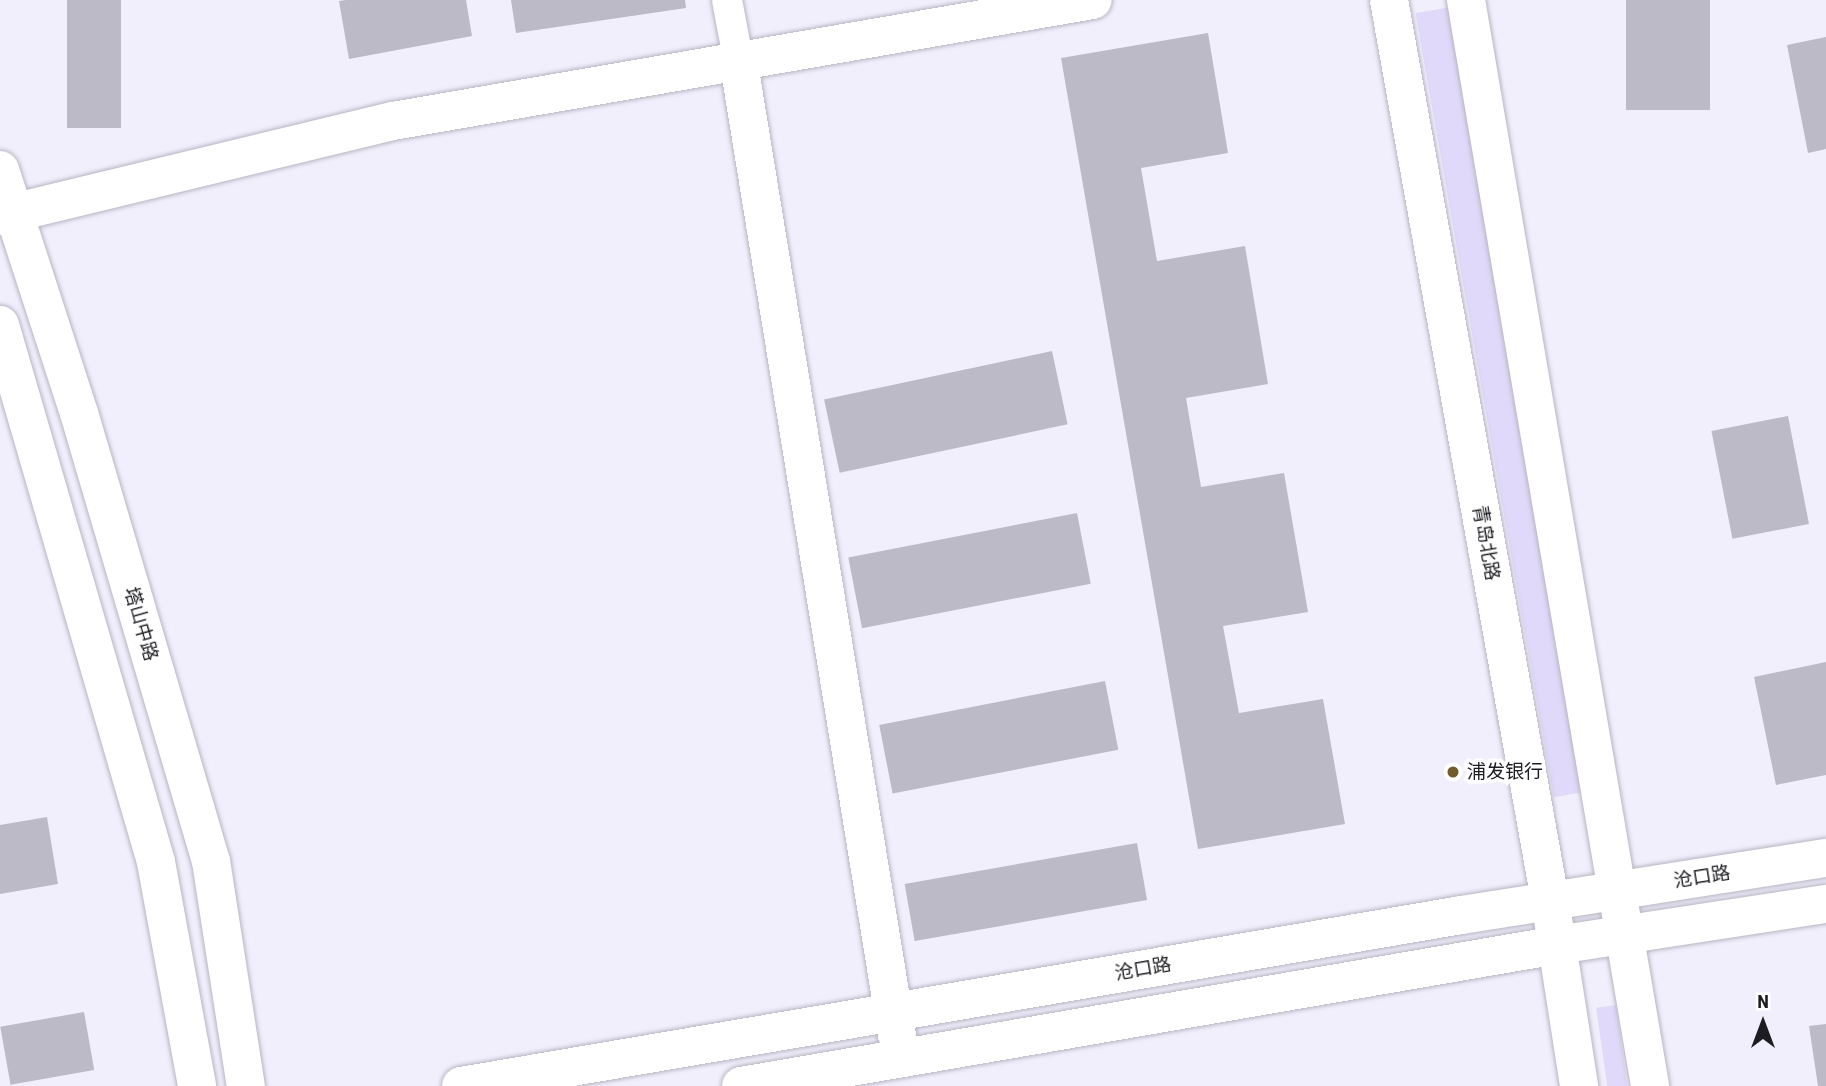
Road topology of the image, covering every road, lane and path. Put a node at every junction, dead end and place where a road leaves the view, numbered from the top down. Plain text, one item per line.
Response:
1 (727, 0) edge
2 (1093, 0) edge
3 (1389, 0) edge
4 (1466, 0) edge
5 (738, 58) junction
6 (0, 170) edge
7 (6, 214) edge
8 (0, 324) edge
9 (1826, 858) edge
10 (1620, 890) junction
11 (1550, 900) junction
12 (1826, 904) edge
13 (1628, 933) junction
14 (1557, 944) junction
15 (893, 1012) junction
16 (901, 1058) junction
17 (197, 1086) edge
18 (246, 1086) edge
19 (460, 1086) edge
20 (741, 1086) edge
21 (1579, 1086) edge
22 (1650, 1086) edge

1 - 5 street
2 - 5 main road
3 - 11 main road, 青岛北路
4 - 10 main road
5 - 7 main road
5 - 15 main road
6 - 7 main road, 塔山中路
7 - 18 main road, 塔山中路
8 - 17 main road
9 - 10 main road, 沧口路
10 - 11 main road, 沧口路
10 - 13 main road
11 - 14 main road, 青岛北路
11 - 15 main road, 沧口路
12 - 13 main road
13 - 14 main road
13 - 22 main road
14 - 16 main road
14 - 21 main road, 青岛北路
15 - 16 main road
15 - 19 main road, 沧口路
16 - 20 main road

